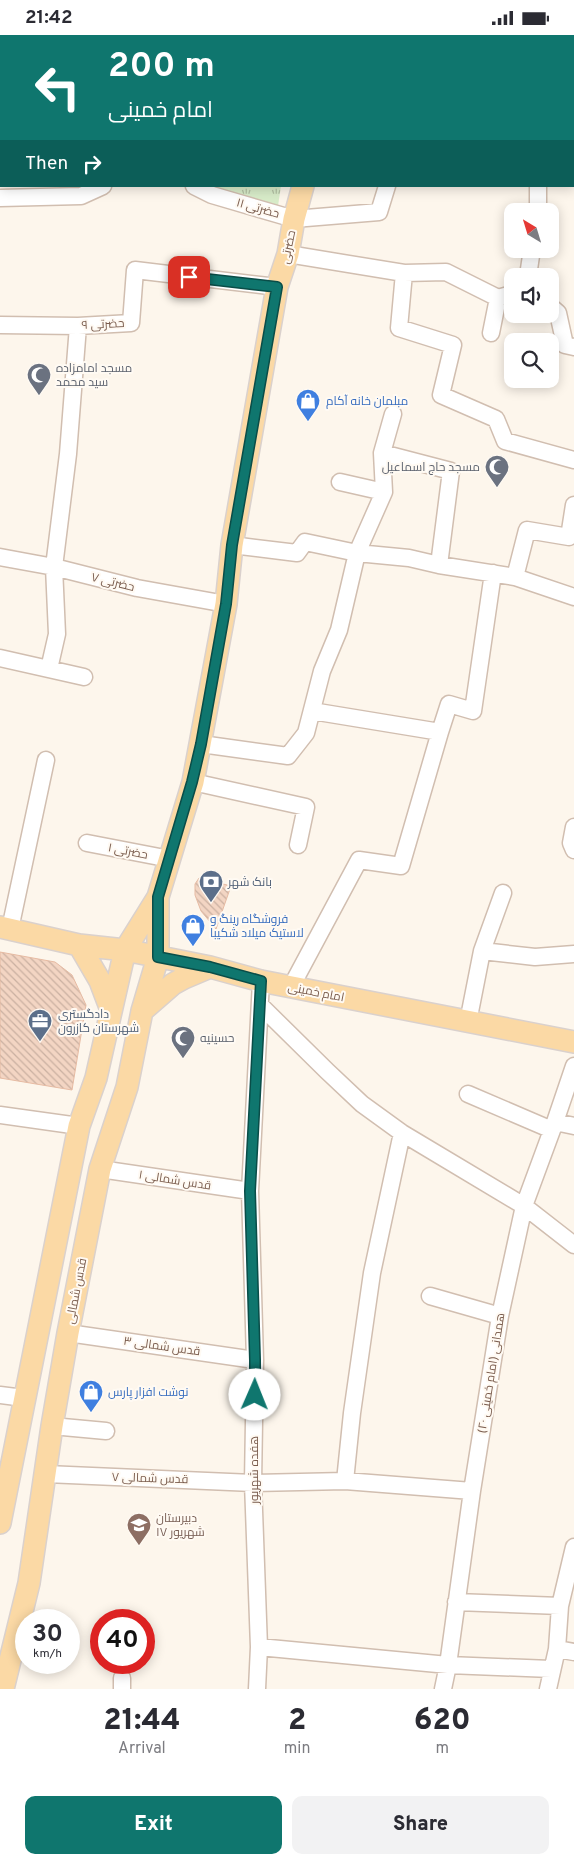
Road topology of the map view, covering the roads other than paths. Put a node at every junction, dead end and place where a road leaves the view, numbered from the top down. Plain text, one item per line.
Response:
1 (101, 187) edge
2 (198, 187) edge
3 (303, 187) edge
4 (387, 187) edge
5 (538, 187) edge
6 (212, 191) edge
7 (0, 198) edge
8 (538, 203) edge
9 (294, 219) junction
10 (288, 253) junction
11 (404, 273) junction
12 (277, 287) junction
13 (504, 296) edge
14 (504, 299) edge
15 (559, 318) edge
16 (0, 325) edge
17 (78, 326) junction
18 (491, 333) dead end
19 (574, 347) edge
20 (392, 414) dead end
21 (382, 453) junction
22 (574, 459) edge
23 (340, 481) dead end
24 (384, 492) junction
25 (574, 505) edge
26 (232, 545) junction
27 (357, 553) junction
28 (0, 557) edge
29 (439, 565) junction
30 (54, 567) junction
31 (493, 573) junction
32 (515, 577) junction
33 (574, 597) edge
34 (226, 604) junction
35 (0, 657) edge
36 (49, 669) junction
37 (84, 677) dead end
38 (312, 711) junction
39 (440, 732) junction
40 (201, 744) junction
41 (46, 760) dead end
42 (192, 782) junction
43 (574, 827) edge
44 (86, 843) dead end
45 (298, 845) dead end
46 (574, 850) edge
47 (170, 859) junction
48 (503, 893) dead end
49 (158, 897) junction
50 (5, 928) edge
51 (79, 945) junction
52 (125, 950) junction
53 (482, 951) junction
54 (574, 955) edge
55 (158, 957) junction
56 (210, 967) junction
57 (261, 981) junction
58 (291, 987) junction
59 (260, 1005) junction
60 (111, 1011) junction
61 (142, 1011) junction
62 (468, 1022) junction
63 (574, 1042) edge
64 (574, 1066) edge
65 (468, 1094) dead end
66 (0, 1115) edge
67 (554, 1126) junction
68 (79, 1127) junction
69 (574, 1127) edge
70 (402, 1133) junction
71 (100, 1169) junction
72 (250, 1191) junction
73 (524, 1206) junction
74 (574, 1245) edge
75 (430, 1296) dead end
76 (500, 1316) junction
77 (68, 1333) junction
78 (255, 1360) junction
79 (0, 1395) edge
80 (24, 1398) junction
81 (52, 1426) junction
82 (106, 1431) dead end
83 (46, 1474) junction
84 (345, 1481) junction
85 (253, 1483) junction
86 (472, 1491) junction
87 (0, 1522) edge
88 (574, 1547) edge
89 (566, 1599) edge
90 (456, 1602) junction
91 (258, 1647) junction
92 (556, 1649) junction
93 (574, 1652) edge
94 (448, 1665) junction
95 (551, 1669) junction
96 (3, 1689) edge
97 (258, 1689) edge
98 (443, 1689) edge
99 (548, 1689) edge

1 - 7 street
2 - 6 street, حضرتی ۱۱
3 - 9 main road, حضرتی
4 - 9 street
5 - 8 street
6 - 9 street, حضرتی ۱۱
9 - 10 main road, حضرتی
10 - 11 street
10 - 12 main road, حضرتی
11 - 13 street
11 - 22 street
12 - 17 street, حضرتی ۹
12 - 26 main road, حضرتی
14 - 18 street
15 - 19 street
16 - 17 street, حضرتی ۹
17 - 30 street
20 - 21 street
21 - 24 street
21 - 29 street
23 - 24 street
24 - 27 street
25 - 32 street
26 - 27 street
26 - 34 main road, حضرتی
27 - 29 street
27 - 38 street
28 - 30 street, حضرتی ۷
29 - 31 street
30 - 34 street, حضرتی ۷
30 - 36 street
31 - 32 street
31 - 39 street
32 - 33 street
34 - 40 main road, حضرتی
35 - 36 street
36 - 37 street
38 - 39 street
38 - 40 street
39 - 58 street
40 - 42 main road, حضرتی
41 - 50 street
42 - 45 street
42 - 47 main road, حضرتی
43 - 46 street
44 - 47 street, حضرتی ۱
47 - 49 main road, حضرتی
48 - 53 street
49 - 52 main road
49 - 55 main road, قدس شمالی
50 - 51 main road, امام خمینی
51 - 52 main road, امام خمینی
51 - 60 main road
52 - 55 main road, امام خمینی
52 - 60 main road
53 - 54 street
53 - 62 street
55 - 56 main road, امام خمینی
55 - 61 main road, قدس شمالی
56 - 57 main road, امام خمینی
56 - 61 main road
57 - 58 main road, امام خمینی
57 - 59 street, هفده شهریور
58 - 62 main road, امام خمینی
59 - 70 street
59 - 72 street, هفده شهریور
60 - 68 main road
61 - 71 main road, قدس شمالی
62 - 63 main road, امام خمینی
64 - 67 street, همدانی (امام خمینی ۲۰)
65 - 67 street
66 - 68 street
67 - 69 street
67 - 73 street, همدانی (امام خمینی ۲۰)
68 - 80 main road
70 - 73 street
70 - 84 street
71 - 72 street, قدس شمالی ۱
71 - 77 main road, قدس شمالی
72 - 78 street, هفده شهریور
73 - 74 street
73 - 76 street, همدانی (امام خمینی ۲۰)
75 - 76 street
76 - 86 street, همدانی (امام خمینی ۲۰)
77 - 78 street, ۳ قدس شمالی
77 - 81 main road, قدس شمالی
78 - 85 street, هفده شهریور
79 - 80 street
80 - 87 main road
81 - 82 street
81 - 83 main road, قدس شمالی
83 - 85 street, ۷ قدس شمالی
83 - 96 main road, قدس شمالی
84 - 85 street, ۷ قدس شمالی
84 - 86 street, ۷ قدس شمالی
85 - 91 street, هفده شهریور
86 - 90 street, همدانی (امام خمینی ۲۰)
88 - 89 street
89 - 90 street
89 - 92 street
90 - 94 street, همدانی (امام خمینی ۲۰)
91 - 94 street
91 - 97 street, هفده شهریور
92 - 93 street
92 - 95 street
94 - 95 street
94 - 98 street, همدانی (امام خمینی ۲۰)
95 - 99 street

